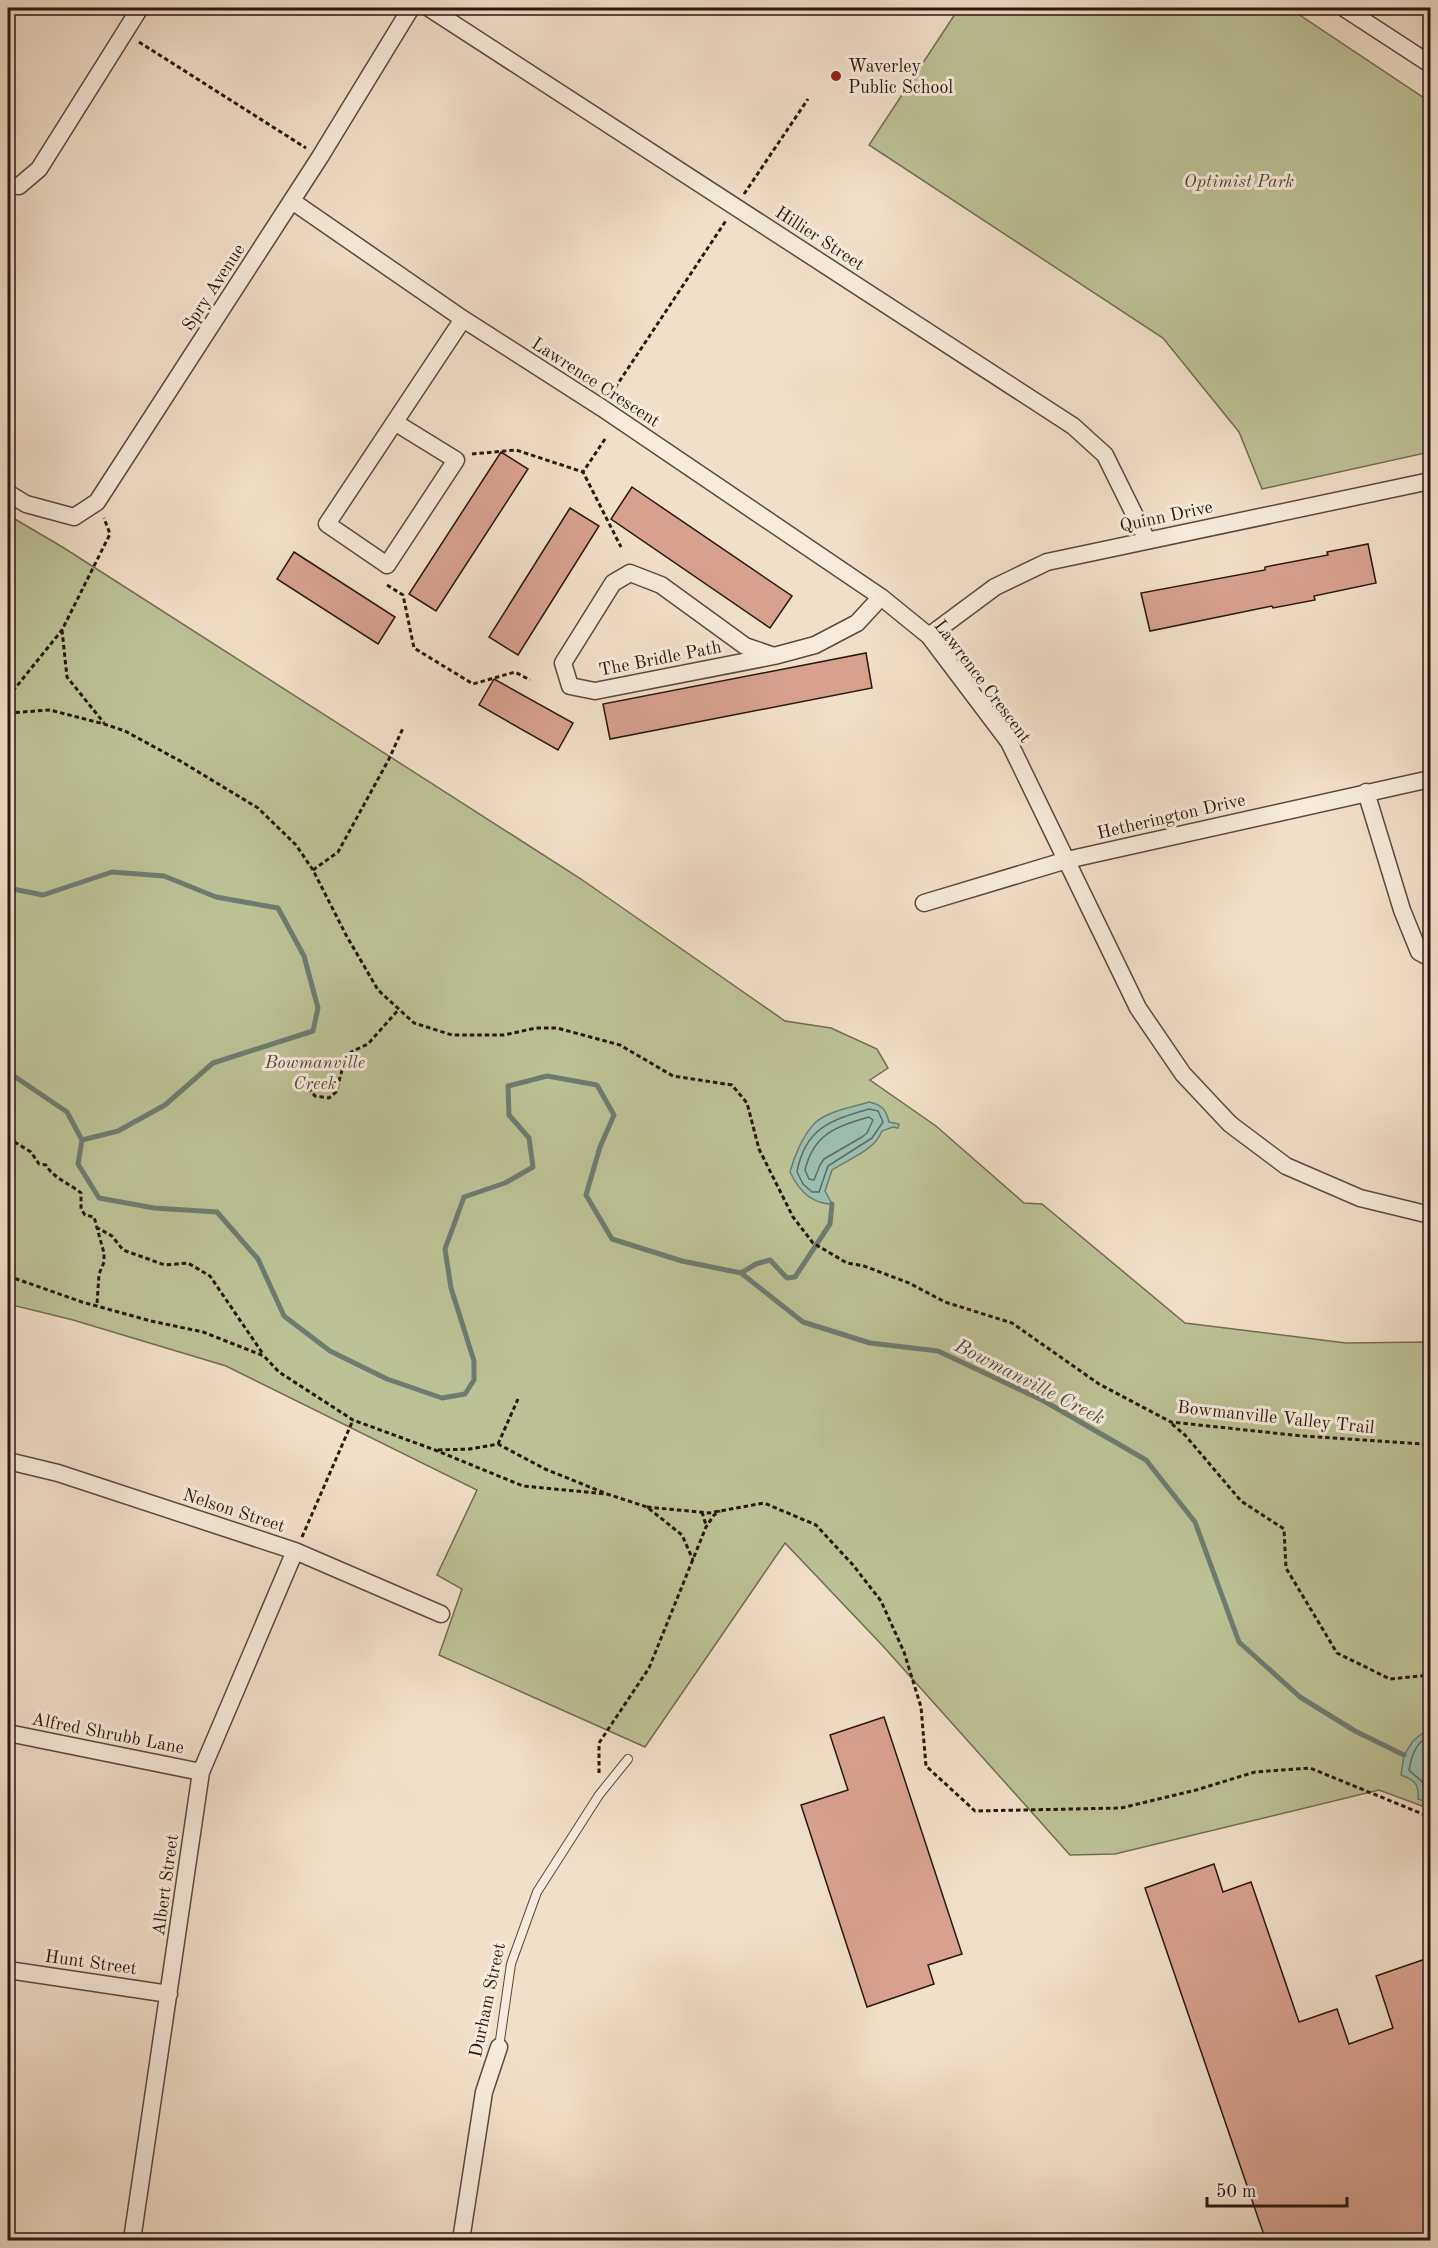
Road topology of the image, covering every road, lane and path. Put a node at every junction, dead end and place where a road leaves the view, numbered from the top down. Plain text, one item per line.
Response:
1 (140, 8) edge
2 (411, 8) edge
3 (429, 8) edge
4 (1344, 8) edge
5 (124, 33) junction
6 (1431, 64) edge
7 (808, 99) dead end
8 (320, 156) junction
9 (8, 185) edge
10 (292, 201) junction
11 (736, 206) junction
12 (463, 319) junction
13 (602, 408) junction
14 (396, 423) junction
15 (605, 439) dead end
16 (472, 454) dead end
17 (584, 472) junction
18 (1431, 481) edge
19 (8, 493) edge
20 (97, 502) junction
21 (1147, 540) junction
22 (621, 547) dead end
23 (387, 585) dead end
24 (881, 597) junction
25 (62, 630) junction
26 (929, 636) junction
27 (774, 656) junction
28 (530, 680) dead end
29 (8, 697) edge
30 (8, 713) edge
31 (104, 724) junction
32 (404, 728) dead end
33 (1431, 779) edge
34 (1366, 792) junction
35 (1066, 860) junction
36 (313, 870) junction
37 (924, 903) dead end
38 (1431, 958) edge
39 (399, 1010) junction
40 (296, 1081) dead end
41 (8, 1138) edge
42 (1431, 1215) edge
43 (96, 1227) junction
44 (8, 1276) edge
45 (97, 1304) junction
46 (264, 1356) junction
47 (518, 1399) dead end
48 (353, 1420) junction
49 (1171, 1422) junction
50 (498, 1444) junction
51 (1431, 1448) edge
52 (435, 1450) junction
53 (8, 1461) edge
54 (607, 1494) junction
55 (647, 1506) junction
56 (721, 1510) junction
57 (702, 1512) junction
58 (706, 1527) junction
59 (295, 1551) junction
60 (693, 1560) junction
61 (441, 1614) dead end
62 (1431, 1675) edge
63 (8, 1733) edge
64 (628, 1759) dead end
65 (201, 1772) junction
66 (599, 1796) junction
67 (1431, 1817) edge
68 (8, 1970) edge
69 (169, 1994) junction
70 (499, 2047) joint
71 (132, 2241) edge
72 (460, 2241) edge

1 - 5 street
2 - 8 street, Spry Avenue
3 - 11 street, Hillier Street
4 - 6 street
5 - 8 path
5 - 9 street
7 - 11 path
8 - 10 street, Spry Avenue
10 - 12 street, Lawrence Crescent
10 - 20 street, Spry Avenue
11 - 13 path
11 - 21 street, Hillier Street
12 - 13 street, Lawrence Crescent
12 - 14 street
13 - 24 street, Lawrence Crescent
14 - 14 street
15 - 17 path
16 - 17 path
17 - 22 path
18 - 21 street, Quinn Drive
19 - 20 street, Spry Avenue
20 - 25 path
21 - 26 street, Quinn Drive
23 - 28 path
24 - 26 street, Lawrence Crescent
24 - 27 street, The Bridle Path
25 - 29 path
25 - 31 path
26 - 35 street, Lawrence Crescent
27 - 27 street, The Bridle Path
30 - 31 path, Bowmanville Valley Trail
31 - 36 path, Bowmanville Valley Trail
32 - 36 path
33 - 34 street, Hetherington Drive
34 - 35 street, Hetherington Drive
34 - 38 street
35 - 37 street, Hetherington Drive
35 - 42 street, Lawrence Crescent
36 - 39 path, Bowmanville Valley Trail
39 - 40 path
39 - 49 path, Bowmanville Valley Trail
41 - 43 path
43 - 45 path
43 - 46 path
44 - 45 path
45 - 46 path
46 - 48 path
47 - 50 path
48 - 52 path
48 - 59 path
49 - 51 path, Bowmanville Valley Trail
49 - 62 path
50 - 52 path
50 - 54 path
52 - 54 path
53 - 59 street, Nelson Street
54 - 55 path
55 - 57 path
55 - 60 path
56 - 57 path
56 - 58 path
56 - 67 path
57 - 58 path
58 - 60 path
59 - 61 street, Nelson Street
59 - 65 street, Albert Street
60 - 66 path
63 - 65 street, Alfred Shrubb Lane
64 - 66 lane, Durham Street
65 - 69 street, Albert Street
66 - 70 lane, Durham Street
68 - 69 street, Hunt Street
69 - 71 street, Albert Street
70 - 72 street, Durham Street

